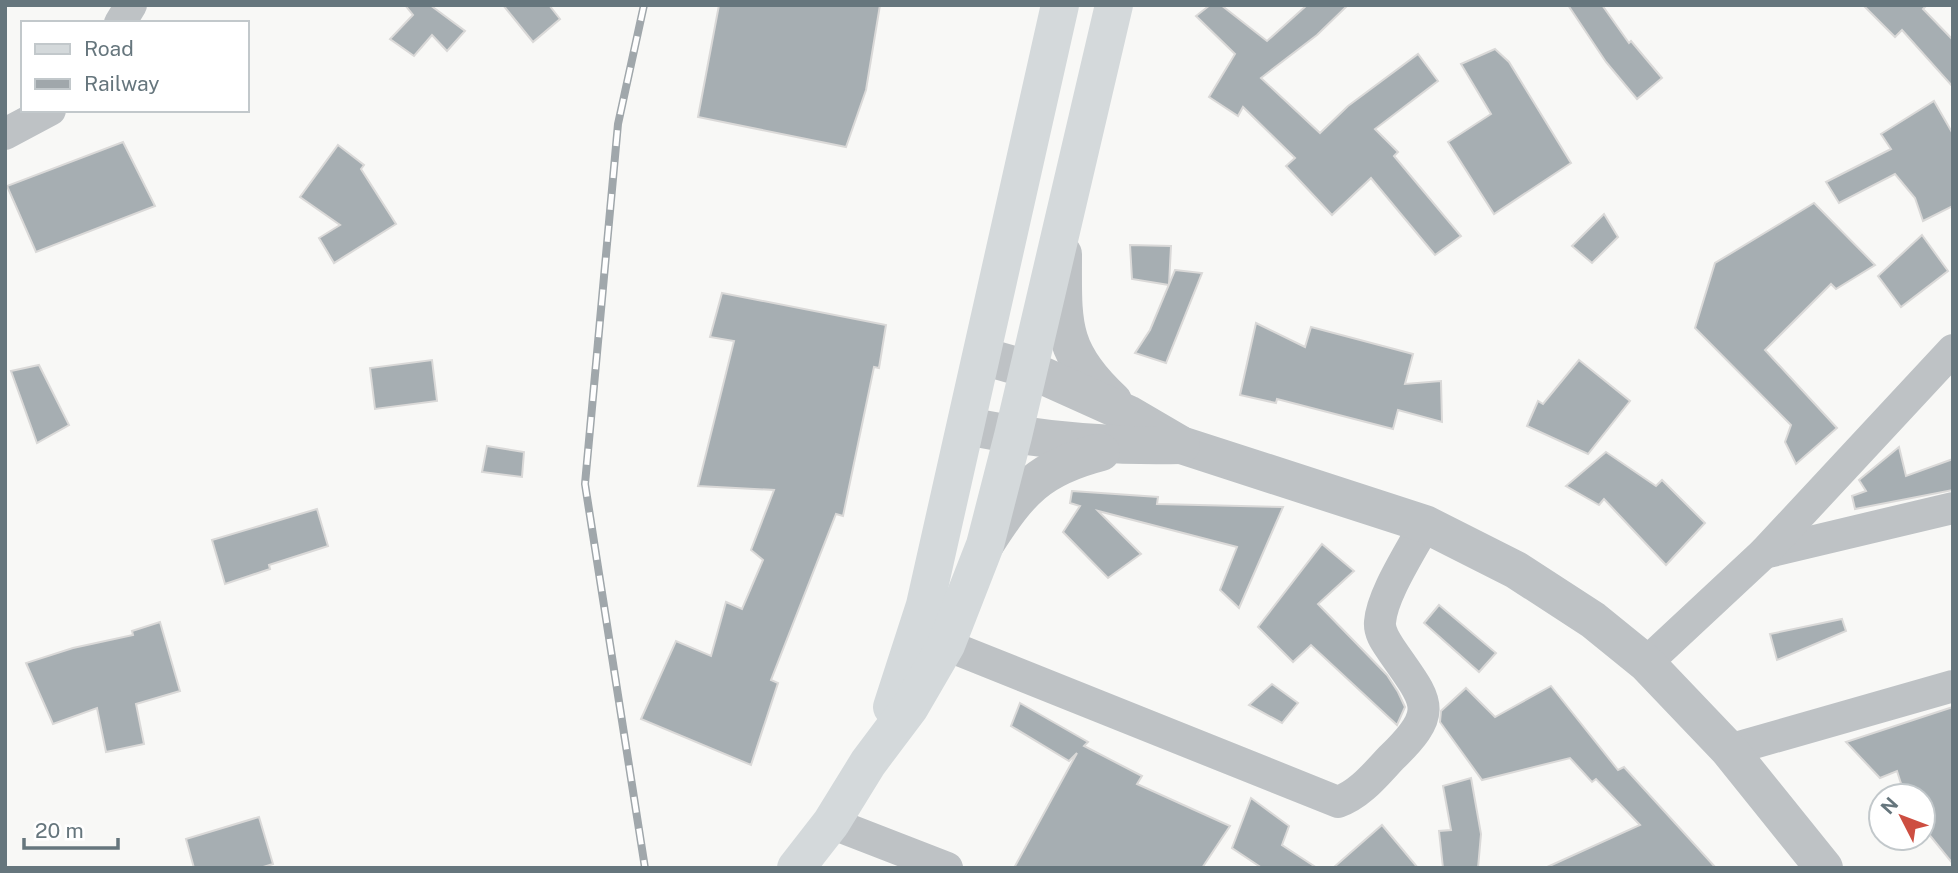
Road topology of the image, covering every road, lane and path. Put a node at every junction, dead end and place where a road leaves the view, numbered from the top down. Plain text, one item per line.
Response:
1 (131, 5) edge
2 (1060, 5) edge
3 (1114, 5) edge
4 (122, 21) edge
5 (46, 112) edge
6 (5, 134) edge
7 (1063, 225) junction
8 (1953, 350) edge
9 (982, 356) junction
10 (1028, 369) junction
11 (966, 426) junction
12 (1123, 430) junction
13 (1013, 436) junction
14 (1953, 508) edge
15 (1425, 524) junction
16 (985, 545) junction
17 (1763, 553) junction
18 (946, 645) junction
19 (1646, 663) junction
20 (1953, 686) edge
21 (1729, 750) junction
22 (868, 763) junction
23 (831, 823) junction
24 (796, 868) edge
25 (947, 868) edge
26 (1824, 868) edge

1 - 4 street
2 - 9 main road
3 - 7 main road
5 - 6 street
7 - 10 main road
7 - 12 street
8 - 17 street
9 - 10 street
9 - 11 main road
10 - 12 street
10 - 13 main road
11 - 13 street
11 - 22 main road
12 - 13 street
12 - 15 street
12 - 16 street
13 - 16 main road
14 - 17 street
15 - 18 street
15 - 19 street
16 - 18 main road
17 - 19 street
18 - 22 main road
19 - 21 street
20 - 21 street
21 - 26 street
22 - 23 main road
23 - 24 main road
23 - 25 street

